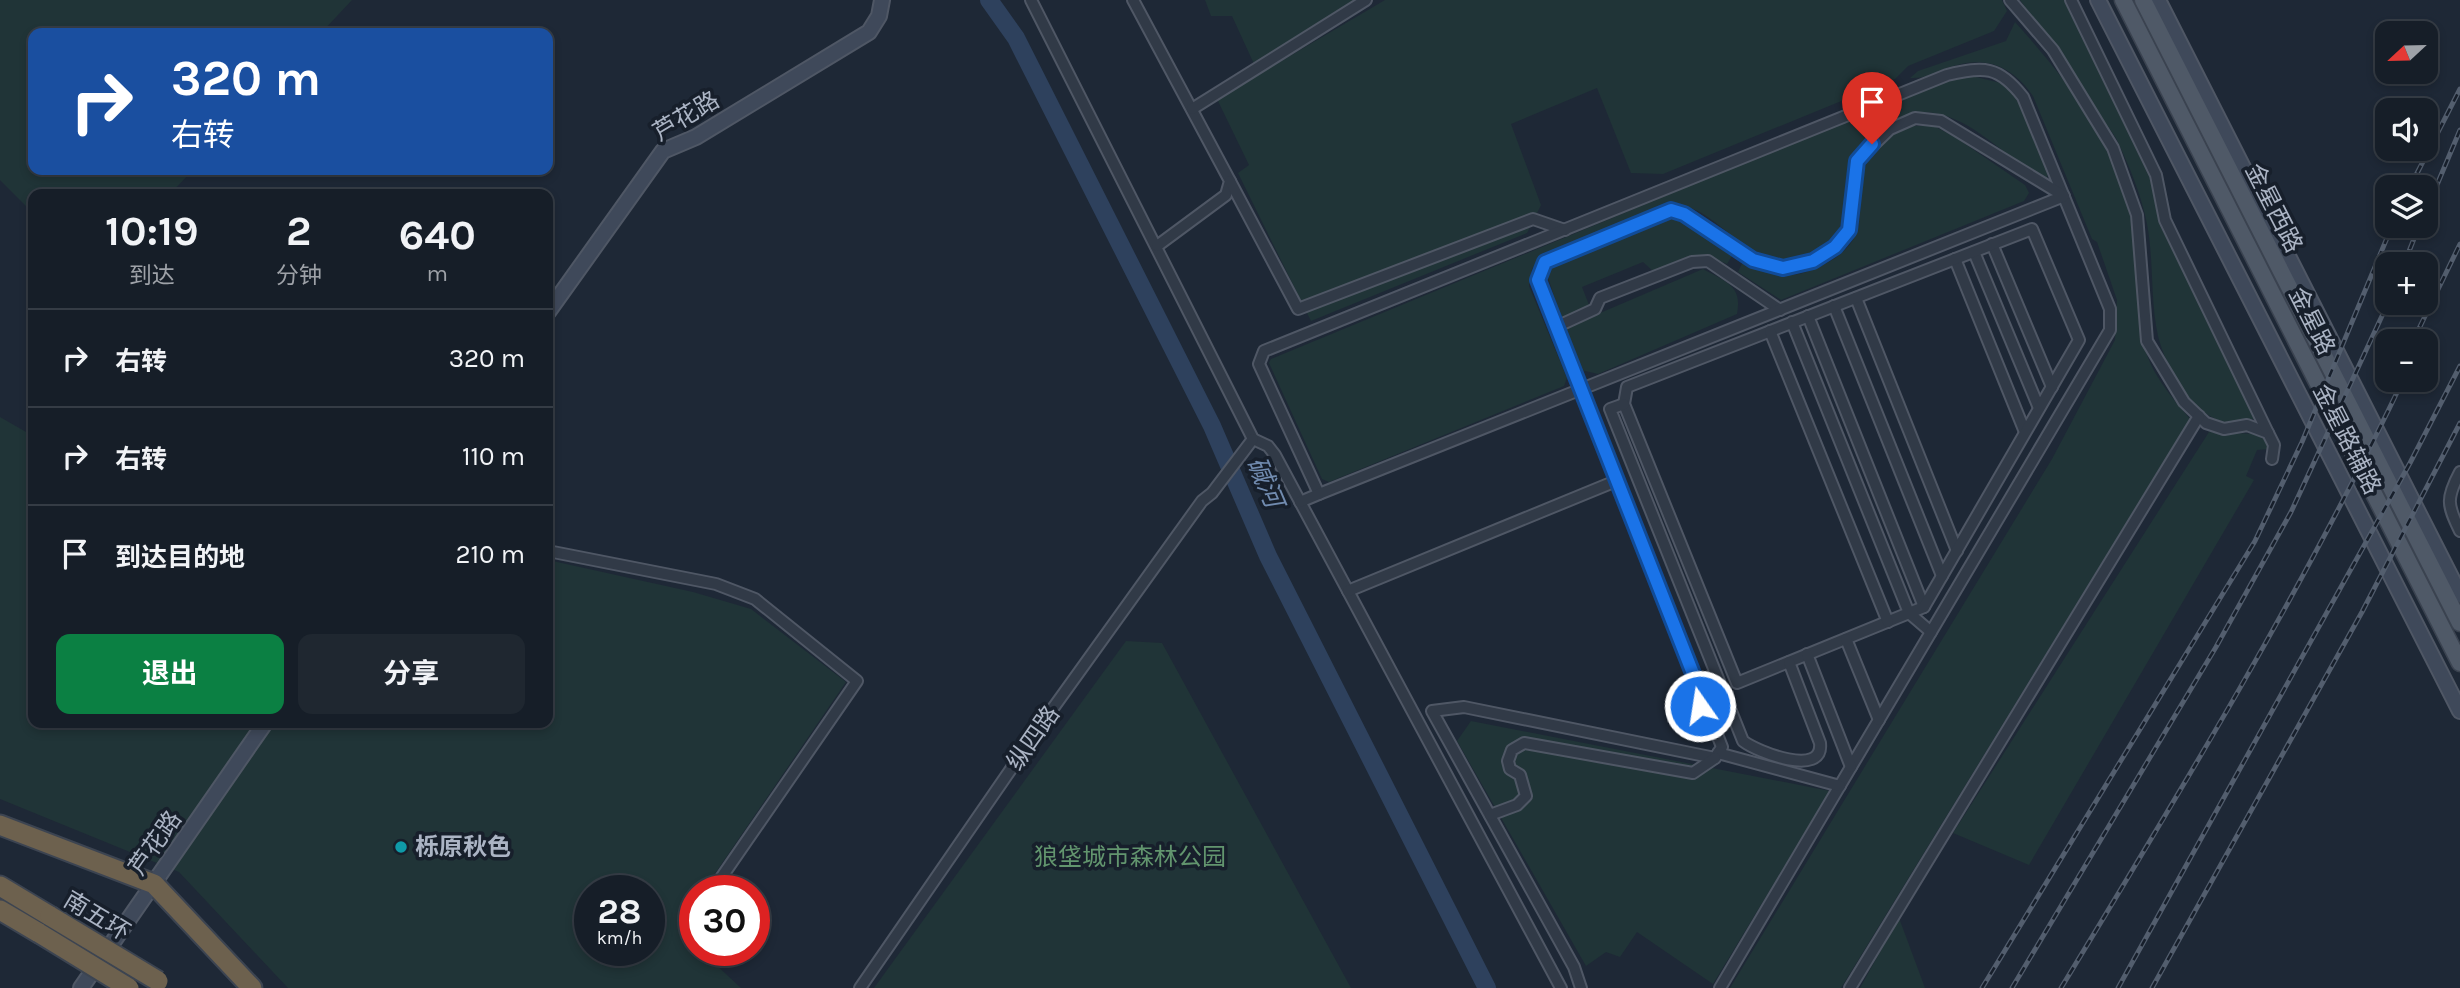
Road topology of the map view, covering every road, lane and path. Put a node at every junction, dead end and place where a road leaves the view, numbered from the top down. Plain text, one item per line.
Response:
1 (882, 0) edge
2 (1031, 0) edge
3 (1133, 0) edge
4 (1366, 0) edge
5 (2010, 0) edge
6 (2071, 0) edge
7 (2098, 0) edge
8 (2123, 0) edge
9 (2143, 0) edge
10 (2158, 0) edge
11 (1192, 109) junction
12 (1230, 181) junction
13 (2064, 196) junction
14 (1565, 230) junction
15 (1993, 244) junction
16 (1157, 246) junction
17 (1974, 252) junction
18 (1955, 259) junction
19 (1856, 298) junction
20 (553, 305) edge
21 (1834, 306) junction
22 (1780, 310) junction
23 (1808, 316) junction
24 (1792, 323) junction
25 (1556, 327) junction
26 (1770, 331) junction
27 (2052, 387) junction
28 (1580, 390) junction
29 (1624, 404) junction
30 (2039, 408) junction
31 (2199, 416) junction
32 (2025, 432) junction
33 (2268, 433) junction
34 (1253, 439) junction
35 (2272, 459) dead end
36 (2460, 472) edge
37 (1616, 481) junction
38 (1320, 494) junction
39 (1300, 502) junction
40 (2460, 531) edge
41 (1957, 551) junction
42 (553, 552) edge
43 (1942, 576) junction
44 (1348, 591) junction
45 (2460, 595) edge
46 (1924, 607) junction
47 (1909, 613) junction
48 (1888, 622) junction
49 (2460, 623) edge
50 (1931, 632) junction
51 (1846, 639) junction
52 (1807, 654) junction
53 (1789, 662) junction
54 (2460, 663) edge
55 (2460, 711) edge
56 (1879, 720) junction
57 (262, 728) edge
58 (1717, 756) junction
59 (1851, 767) junction
60 (1840, 786) junction
61 (1490, 816) junction
62 (0, 825) edge
63 (723, 875) edge
64 (154, 884) junction
65 (0, 886) edge
66 (0, 910) edge
67 (163, 985) edge
68 (81, 988) edge
69 (129, 988) edge
70 (252, 988) edge
71 (860, 988) edge
72 (1561, 988) edge
73 (1581, 988) edge
74 (1720, 988) edge
75 (1850, 988) edge

1 - 20 street, 芦花路
2 - 16 street
3 - 11 street
4 - 11 street
5 - 31 street
6 - 33 street
7 - 55 street, 金星路辅路
8 - 54 main road, 金星路
9 - 49 main road, 金星西路
10 - 45 street, 金星路辅路
11 - 12 street
12 - 14 street
12 - 16 street
13 - 14 street
13 - 22 street
13 - 25 street
13 - 50 street
14 - 38 street
15 - 17 street
15 - 27 street
15 - 27 street
16 - 34 street
17 - 18 street
17 - 30 street
18 - 19 street
18 - 32 street
19 - 21 street
19 - 41 street
21 - 23 street
21 - 43 street
22 - 25 street
22 - 28 street
23 - 24 street
23 - 46 street
24 - 26 street
24 - 47 street
25 - 28 street
26 - 29 street
26 - 48 street
27 - 30 street
28 - 37 street
28 - 38 street
29 - 53 street
29 - 53 street
30 - 32 street
31 - 33 street
31 - 75 street
32 - 41 street
33 - 35 street
34 - 39 street
34 - 71 street, 纵四路
36 - 40 street
37 - 44 street
37 - 58 street
38 - 39 street
39 - 44 street
41 - 43 street
42 - 63 street
43 - 46 street
44 - 72 street
46 - 47 street
47 - 48 street
47 - 50 street
48 - 51 street
50 - 56 street
51 - 52 street
51 - 56 street
52 - 53 street
52 - 59 street
56 - 59 street
57 - 64 street, 芦花路
58 - 60 street
58 - 61 street
58 - 61 street
59 - 60 street
60 - 74 street
61 - 73 street
62 - 64 highway
64 - 68 street, 芦花路
64 - 70 highway
65 - 67 highway, 南五环, bridge
66 - 69 highway, 南五环, bridge

